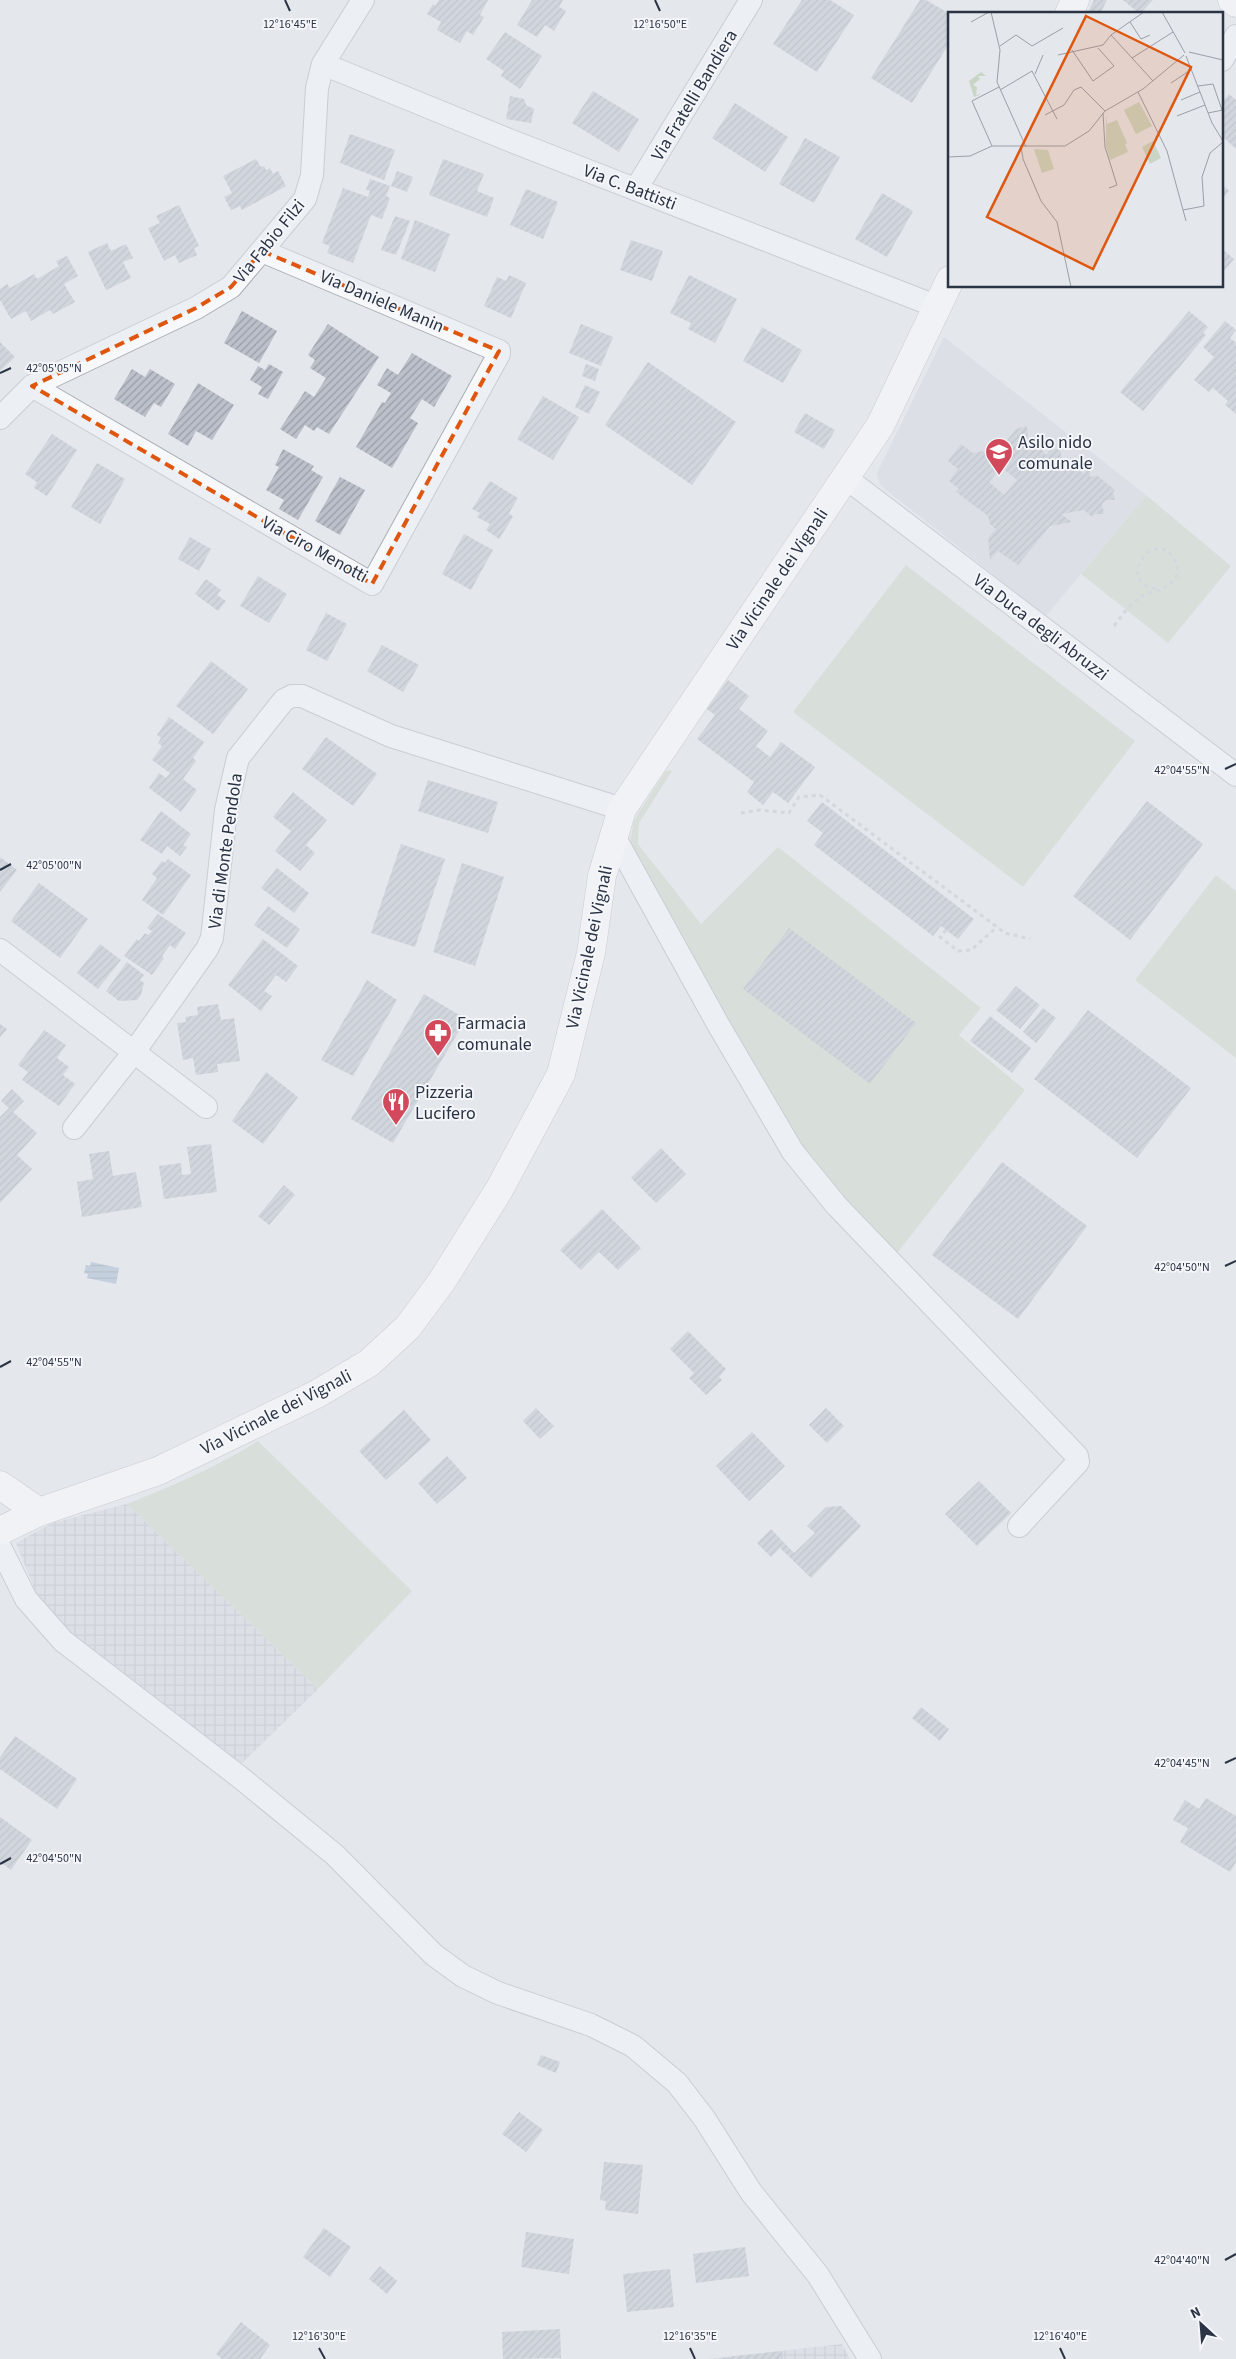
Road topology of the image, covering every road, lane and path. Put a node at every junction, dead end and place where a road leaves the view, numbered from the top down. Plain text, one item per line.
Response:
1 (363, 0) edge
2 (751, 0) edge
3 (1075, 0) edge
4 (1232, 0) edge
5 (1236, 3) edge
6 (1070, 12) edge
7 (1236, 36) edge
8 (1224, 57) edge
9 (323, 64) junction
10 (636, 190) junction
11 (262, 251) junction
12 (948, 284) edge
13 (938, 307) junction
14 (499, 354) joint
15 (32, 386) junction
16 (0, 418) edge
17 (846, 478) junction
18 (1160, 589) junction
19 (1114, 626) dead end
20 (1236, 775) edge
21 (622, 809) junction
22 (741, 814) dead end
23 (614, 836) junction
24 (997, 927) junction
25 (946, 930) dead end
26 (1030, 940) dead end
27 (0, 950) edge
28 (134, 1052) junction
29 (206, 1107) dead end
30 (74, 1128) dead end
31 (0, 1485) edge
32 (39, 1512) junction
33 (1019, 1526) dead end
34 (0, 1531) edge
35 (0, 1547) edge
36 (870, 2359) edge

1 - 9 street, Via Fabio Filzi
2 - 10 street, Via Fratelli Bandiera
3 - 6 street
4 - 5 street
7 - 8 street
9 - 10 street, Via C. Battisti
9 - 11 street, Via Fabio Filzi
10 - 13 street, Via C. Battisti
11 - 14 street, Via Daniele Manin
11 - 15 street, Via Fabio Filzi
12 - 13 street, Via Vicinale dei Vignali
13 - 17 street, Via Vicinale dei Vignali
14 - 15 street, Via Ciro Menotti
15 - 16 street, Via Fabio Filzi
17 - 20 street, Via Duca degli Abruzzi
17 - 21 street, Via Vicinale dei Vignali
18 - 18 path
18 - 19 path
21 - 23 street, Via Vicinale dei Vignali
21 - 28 street, Via di Monte Pendola
22 - 24 path
23 - 32 street, Via Vicinale dei Vignali
23 - 33 street
24 - 25 path
24 - 26 path
27 - 28 street
28 - 29 street
28 - 30 street, Via di Monte Pendola
31 - 32 street
32 - 34 street, Via Vicinale dei Vignali
35 - 36 street

